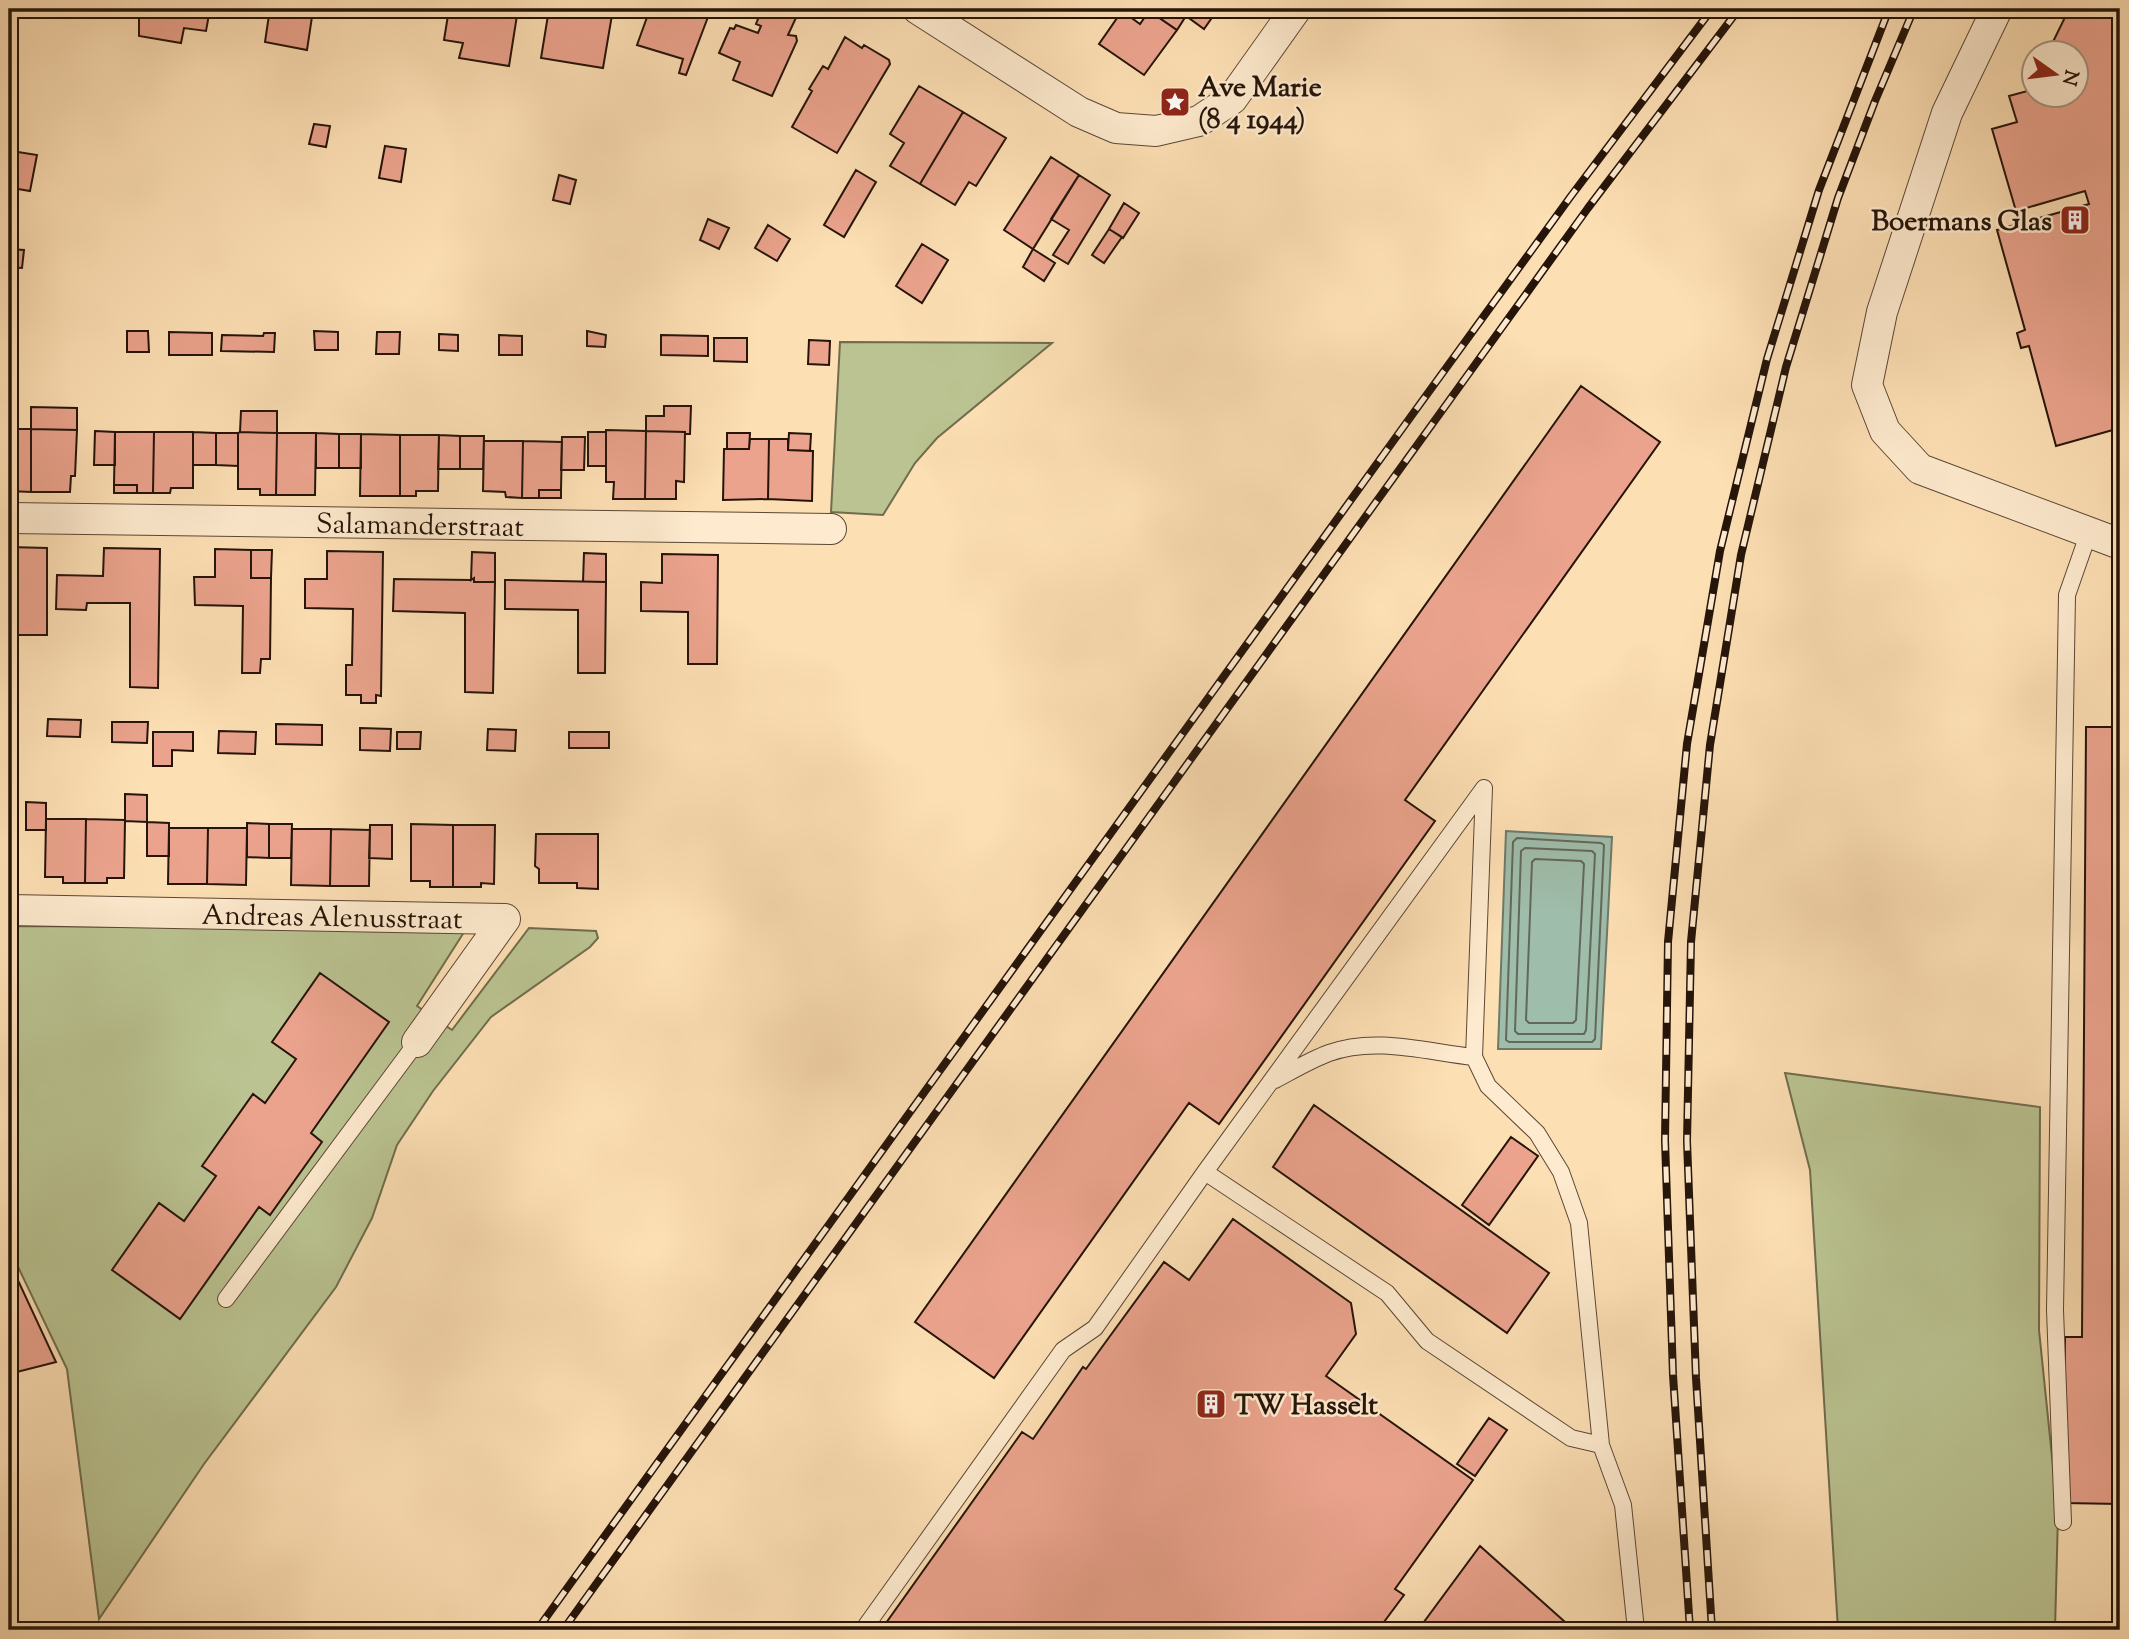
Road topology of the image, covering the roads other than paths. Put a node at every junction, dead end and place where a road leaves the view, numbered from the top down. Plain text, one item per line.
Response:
1 (918, 9) edge
2 (1296, 9) edge
3 (1997, 9) edge
4 (9, 518) edge
5 (831, 529) dead end
6 (2089, 532) junction
7 (2120, 544) edge
8 (9, 910) edge
9 (417, 1042) joint
10 (1474, 1057) junction
11 (1270, 1082) junction
12 (1205, 1172) junction
13 (226, 1298) dead end
14 (1601, 1445) junction
15 (2063, 1522) dead end
16 (863, 1630) edge
17 (1636, 1630) edge

1 - 2 street
3 - 6 street
4 - 5 street, Salamanderstraat
6 - 7 street
6 - 15 lane
8 - 9 street, Andreas Alenusstraat
9 - 13 lane
10 - 11 lane
10 - 11 lane
10 - 14 lane
11 - 12 lane
12 - 14 lane
12 - 16 lane
14 - 17 lane

